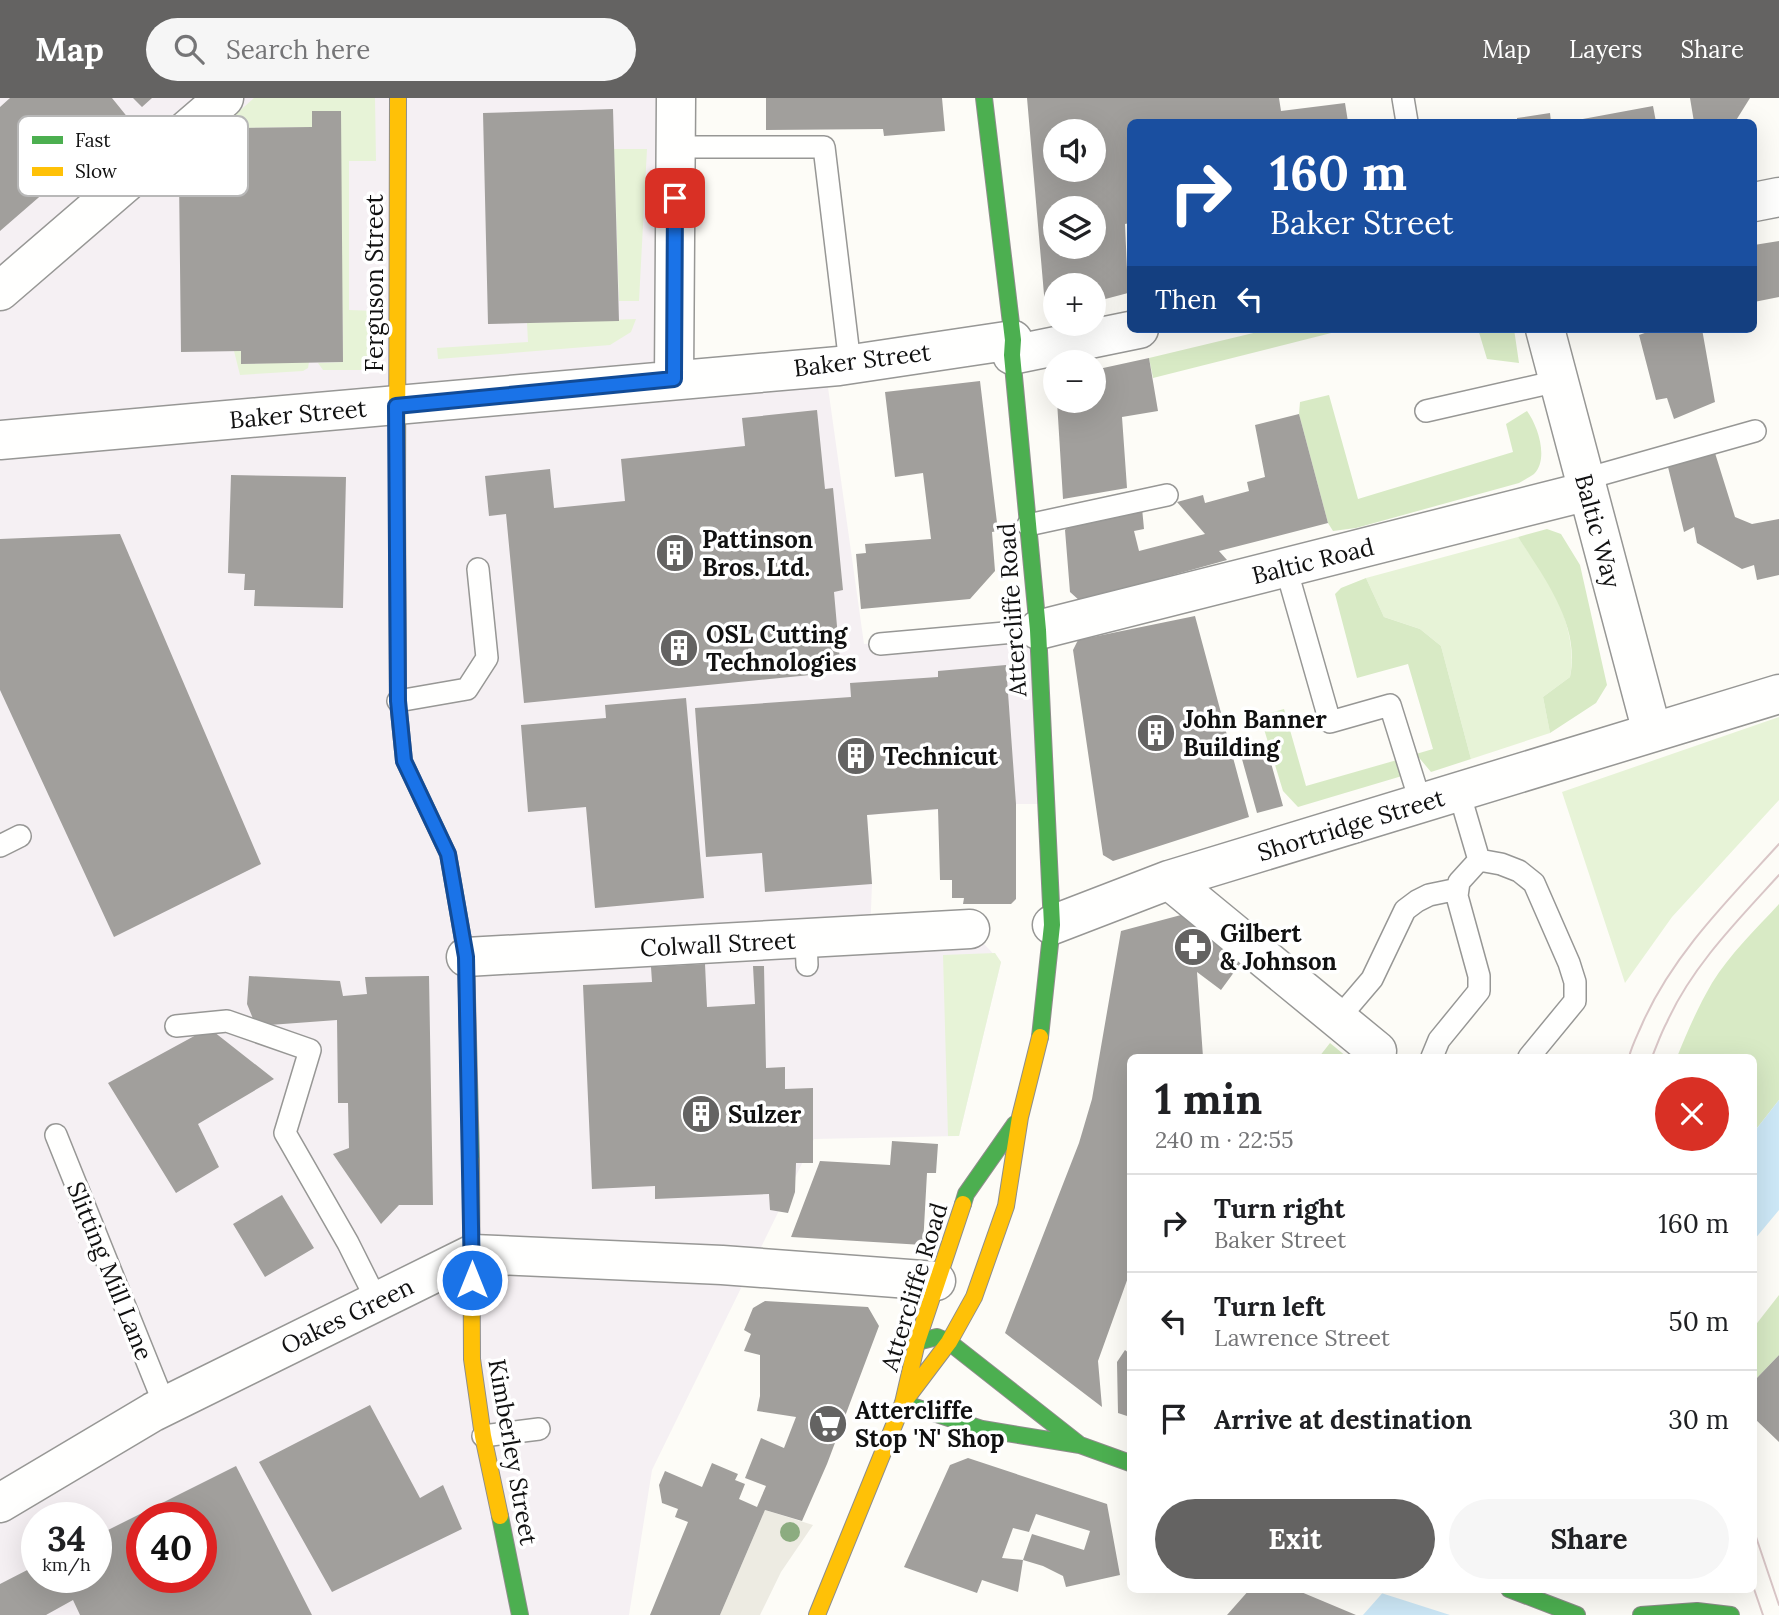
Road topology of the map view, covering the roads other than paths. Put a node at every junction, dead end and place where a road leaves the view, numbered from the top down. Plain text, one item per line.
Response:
1 (224, 98) edge
2 (398, 98) edge
3 (676, 98) edge
4 (984, 98) edge
5 (1403, 98) edge
6 (203, 116) edge
7 (1406, 119) edge
8 (675, 146) junction
9 (110, 196) edge
10 (1779, 197) edge
11 (1757, 201) edge
12 (0, 291) edge
13 (1127, 331) edge
14 (1546, 333) edge
15 (1013, 348) junction
16 (850, 364) junction
17 (674, 379) junction
18 (1558, 381) junction
19 (396, 406) junction
20 (1426, 411) dead end
21 (1755, 431) dead end
22 (0, 440) edge
23 (1586, 485) junction
24 (1167, 495) dead end
25 (1028, 525) junction
26 (1286, 568) junction
27 (478, 569) dead end
28 (1038, 630) junction
29 (880, 644) dead end
30 (1779, 694) edge
31 (398, 701) junction
32 (1652, 732) junction
33 (1459, 792) junction
34 (1421, 804) junction
35 (20, 836) dead end
36 (0, 846) edge
37 (1479, 860) junction
38 (1169, 880) junction
39 (1458, 889) junction
40 (1052, 925) junction
41 (970, 929) dead end
42 (466, 957) junction
43 (1337, 1020) junction
44 (176, 1026) dead end
45 (1377, 1051) dead end
46 (1433, 1054) edge
47 (1531, 1054) edge
48 (1020, 1117) junction
49 (55, 1135) dead end
50 (473, 1254) junction
51 (936, 1282) junction
52 (377, 1301) junction
53 (917, 1342) junction
54 (950, 1342) junction
55 (903, 1404) junction
56 (165, 1406) junction
57 (539, 1429) dead end
58 (483, 1436) junction
59 (1080, 1445) junction
60 (1127, 1462) edge
61 (0, 1503) edge
62 (1520, 1593) edge
63 (520, 1615) edge
64 (817, 1615) edge
65 (1577, 1615) edge
66 (1641, 1615) edge
67 (1731, 1615) edge

1 - 6 street
2 - 19 main road, Ferguson Street
3 - 8 street
4 - 15 main road, Attercliffe Road
5 - 7 lane
8 - 16 lane
8 - 17 street
9 - 12 street
10 - 11 street
13 - 15 street, Baker Street
14 - 18 street, Baltic Way
15 - 16 street, Baker Street
15 - 25 main road, Attercliffe Road
16 - 17 street, Baker Street
17 - 19 street, Baker Street
18 - 20 lane
18 - 23 street, Baltic Way
19 - 22 street, Baker Street
19 - 31 main road, Ferguson Street
21 - 23 lane
23 - 26 street, Baltic Road
23 - 32 street, Baltic Way
24 - 25 lane
25 - 28 main road, Attercliffe Road
26 - 28 street, Baltic Road
26 - 34 lane
27 - 31 lane
28 - 29 lane
28 - 40 main road, Attercliffe Road
30 - 32 street, Shortridge Street
31 - 42 main road, Ferguson Street
32 - 33 street, Shortridge Street
33 - 34 street, Shortridge Street
33 - 37 lane
34 - 38 street, Shortridge Street
35 - 36 lane
37 - 39 lane
37 - 47 lane
38 - 40 street, Shortridge Street
38 - 43 street
39 - 43 lane
39 - 46 lane
40 - 48 main road, Attercliffe Road
41 - 42 street, Colwall Street
42 - 50 main road, Ferguson Street
43 - 45 street
44 - 52 lane
48 - 51 main road, Attercliffe Road
48 - 54 main road, Attercliffe Road
49 - 56 lane, Slitting Mill Lane
50 - 51 street, Oakes Green
50 - 52 street, Oakes Green
50 - 58 main road, Kimberley Street
51 - 53 main road, Attercliffe Road
52 - 56 street, Oakes Green
53 - 54 main road
53 - 55 main road, Attercliffe Road
54 - 55 main road, Attercliffe Road
54 - 59 main road
55 - 59 main road
55 - 64 main road, Attercliffe Road
56 - 61 street, Oakes Green
57 - 58 lane
58 - 63 main road, Kimberley Street
59 - 60 main road
62 - 65 main road
66 - 67 main road

